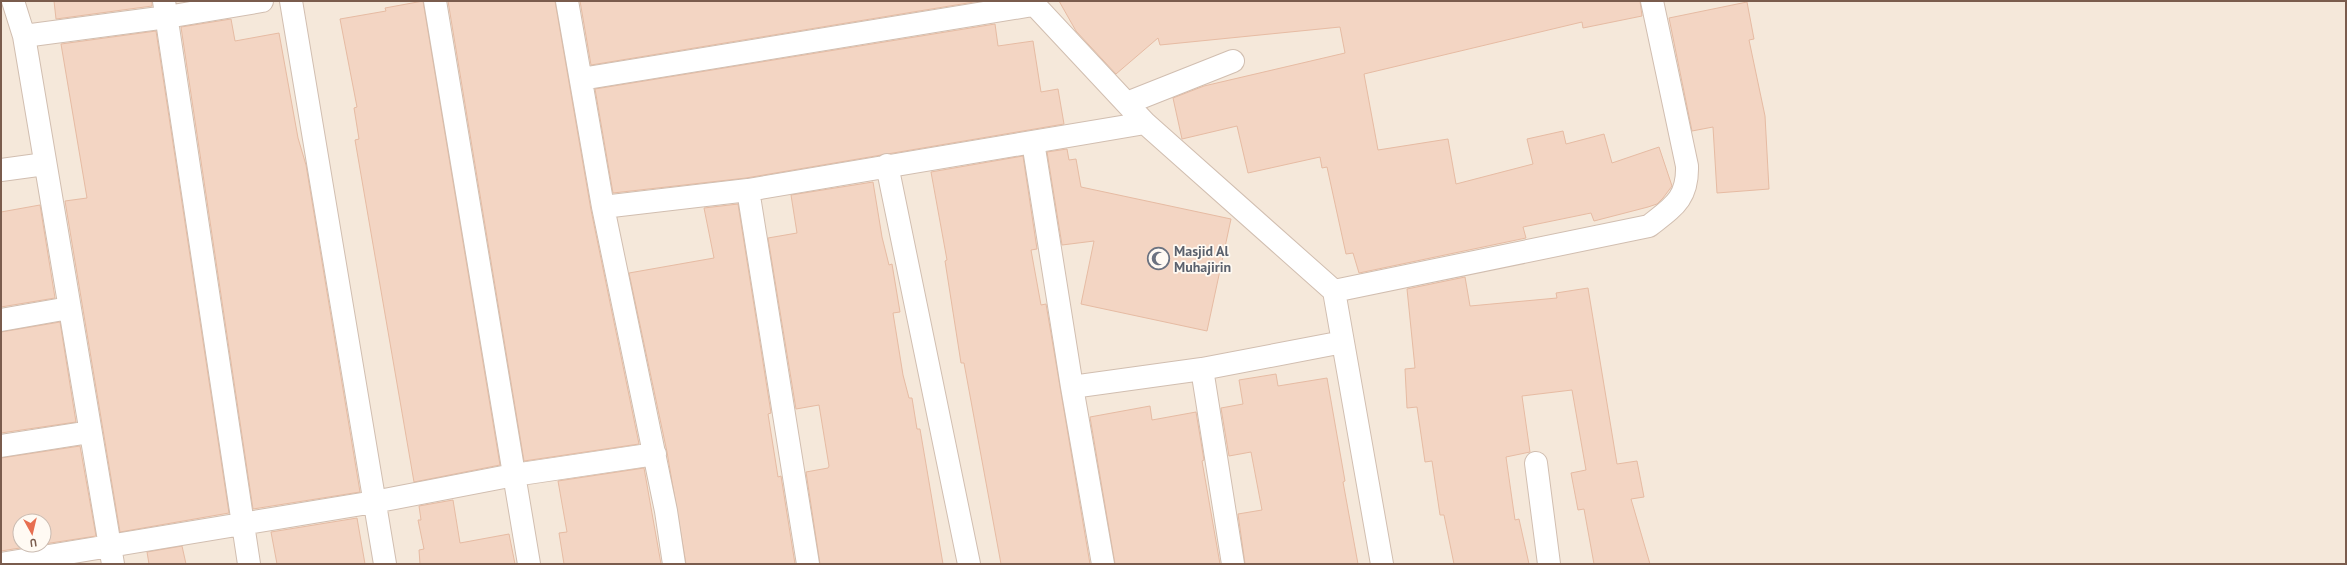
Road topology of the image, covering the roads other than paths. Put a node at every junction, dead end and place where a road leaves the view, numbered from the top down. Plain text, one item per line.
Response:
1 (13, 1) edge
2 (262, 1) edge
3 (291, 1) edge
4 (435, 1) edge
5 (567, 1) edge
6 (1652, 1) edge
7 (1032, 3) edge
8 (166, 9) edge
9 (24, 36) junction
10 (1233, 61) dead end
11 (581, 78) junction
12 (1127, 103) junction
13 (1145, 123) junction
14 (1033, 142) junction
15 (45, 164) junction
16 (887, 166) junction
17 (1, 170) edge
18 (748, 190) junction
19 (603, 208) junction
20 (1334, 291) junction
21 (69, 308) junction
22 (1, 320) edge
23 (1343, 342) junction
24 (1202, 369) junction
25 (1072, 387) junction
26 (90, 432) junction
27 (1, 446) edge
28 (655, 454) junction
29 (1536, 463) dead end
30 (514, 475) junction
31 (374, 502) junction
32 (243, 523) junction
33 (112, 555) edge
34 (1, 564) edge
35 (249, 564) edge
36 (385, 564) edge
37 (529, 564) edge
38 (674, 564) edge
39 (808, 564) edge
40 (969, 564) edge
41 (1103, 564) edge
42 (1234, 564) edge
43 (1382, 564) edge
44 (1549, 564) edge

1 - 9 street
2 - 8 street
3 - 31 street
4 - 30 street
5 - 11 street
6 - 20 street
7 - 11 street
7 - 12 street
8 - 9 street
8 - 32 street
9 - 15 street
10 - 12 street
11 - 19 street
12 - 13 street
13 - 14 street
13 - 20 street
14 - 16 street
14 - 25 street
15 - 17 street
15 - 21 street
16 - 18 street
16 - 40 street
18 - 19 street
18 - 39 street
19 - 28 street
20 - 23 street
21 - 22 street
21 - 26 street
23 - 24 street
23 - 43 street
24 - 25 street
24 - 42 street
25 - 41 street
26 - 27 street
26 - 33 street
28 - 30 street
28 - 38 street
29 - 44 street
30 - 31 street
30 - 37 street
31 - 32 street
31 - 36 street
32 - 33 street
32 - 35 street
33 - 34 street

